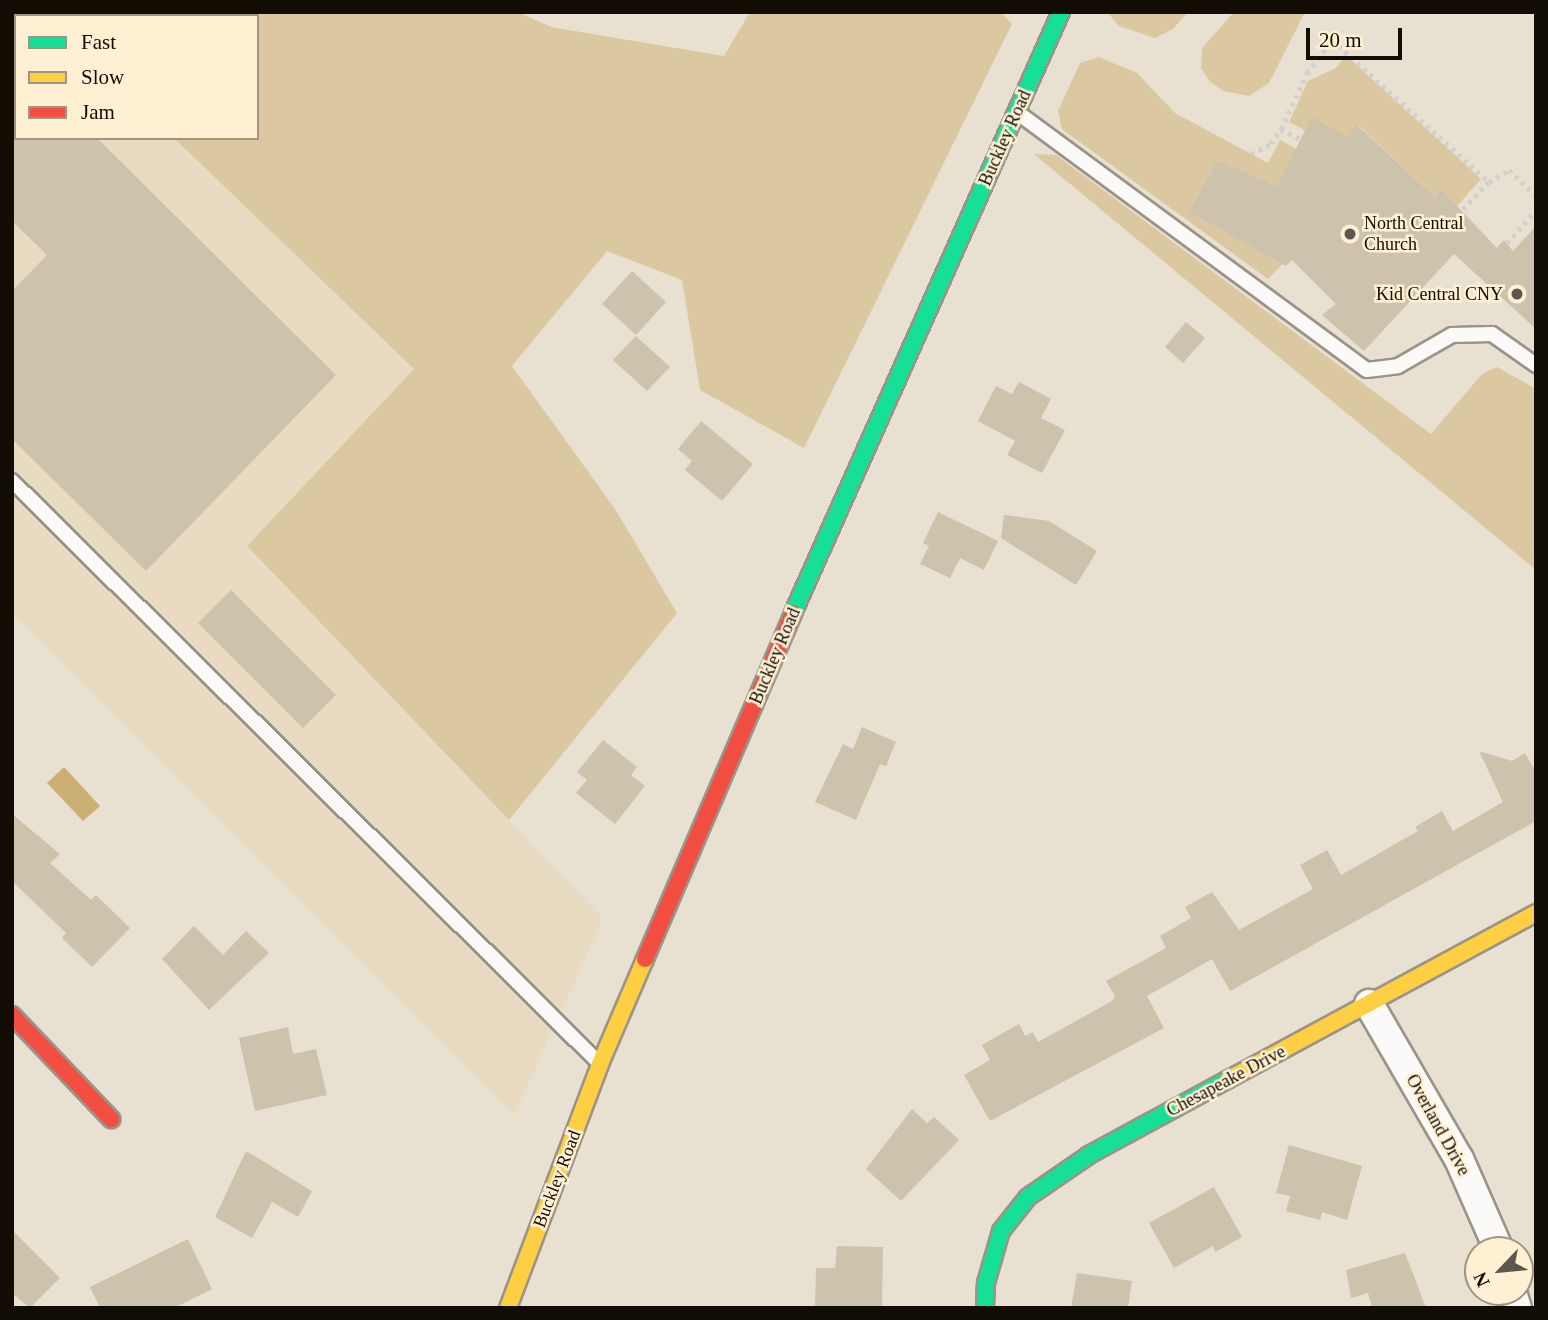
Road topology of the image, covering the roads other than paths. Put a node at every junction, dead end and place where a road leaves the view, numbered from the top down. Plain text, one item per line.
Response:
1 (1061, 12) edge
2 (1017, 113) junction
3 (1536, 365) edge
4 (12, 481) edge
5 (1536, 913) edge
6 (1368, 1004) junction
7 (12, 1015) edge
8 (600, 1064) junction
9 (111, 1119) dead end
10 (1493, 1236) edge
11 (508, 1308) edge
12 (985, 1308) edge

1 - 2 street, Buckley Road
2 - 3 lane
2 - 8 street, Buckley Road
4 - 8 lane
5 - 6 street, Chesapeake Drive
6 - 10 street, Overland Drive
6 - 12 street, Chesapeake Drive
7 - 9 street
8 - 11 street, Buckley Road

